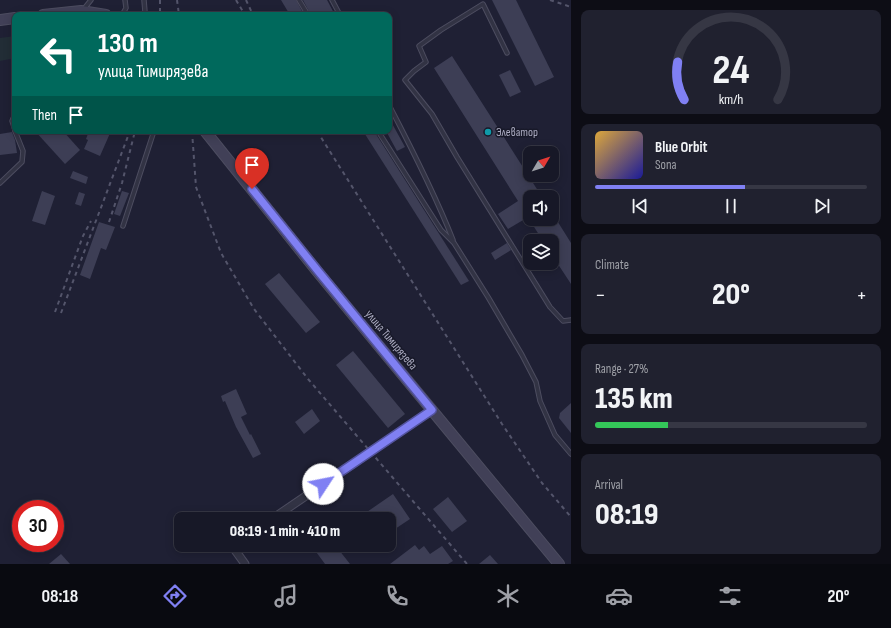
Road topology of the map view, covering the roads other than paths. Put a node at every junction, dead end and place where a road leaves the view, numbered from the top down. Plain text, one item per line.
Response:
1 (92, 0) edge
2 (125, 0) edge
3 (144, 0) edge
4 (299, 0) edge
5 (332, 0) edge
6 (81, 11) junction
7 (72, 12) edge
8 (87, 12) edge
9 (124, 12) edge
10 (144, 12) edge
11 (306, 12) edge
12 (338, 12) edge
13 (12, 18) edge
14 (0, 20) edge
15 (507, 53) dead end
16 (392, 111) edge
17 (16, 134) edge
18 (153, 134) edge
19 (207, 134) edge
20 (380, 134) edge
21 (0, 183) edge
22 (123, 226) dead end
23 (454, 243) junction
24 (571, 320) edge
25 (432, 410) junction
26 (571, 454) edge
27 (282, 512) edge
28 (236, 552) edge
29 (245, 564) edge
30 (559, 564) edge

1 - 6 lane
2 - 9 lane
3 - 10 lane
4 - 11 lane
5 - 12 lane
6 - 7 main road
6 - 8 main road
13 - 14 main road
15 - 24 lane
16 - 23 lane
17 - 21 lane
18 - 22 lane
19 - 25 main road, улица Тимирязева
20 - 23 lane
23 - 26 lane
25 - 27 street
25 - 30 main road, улица Тимирязева
28 - 29 street

